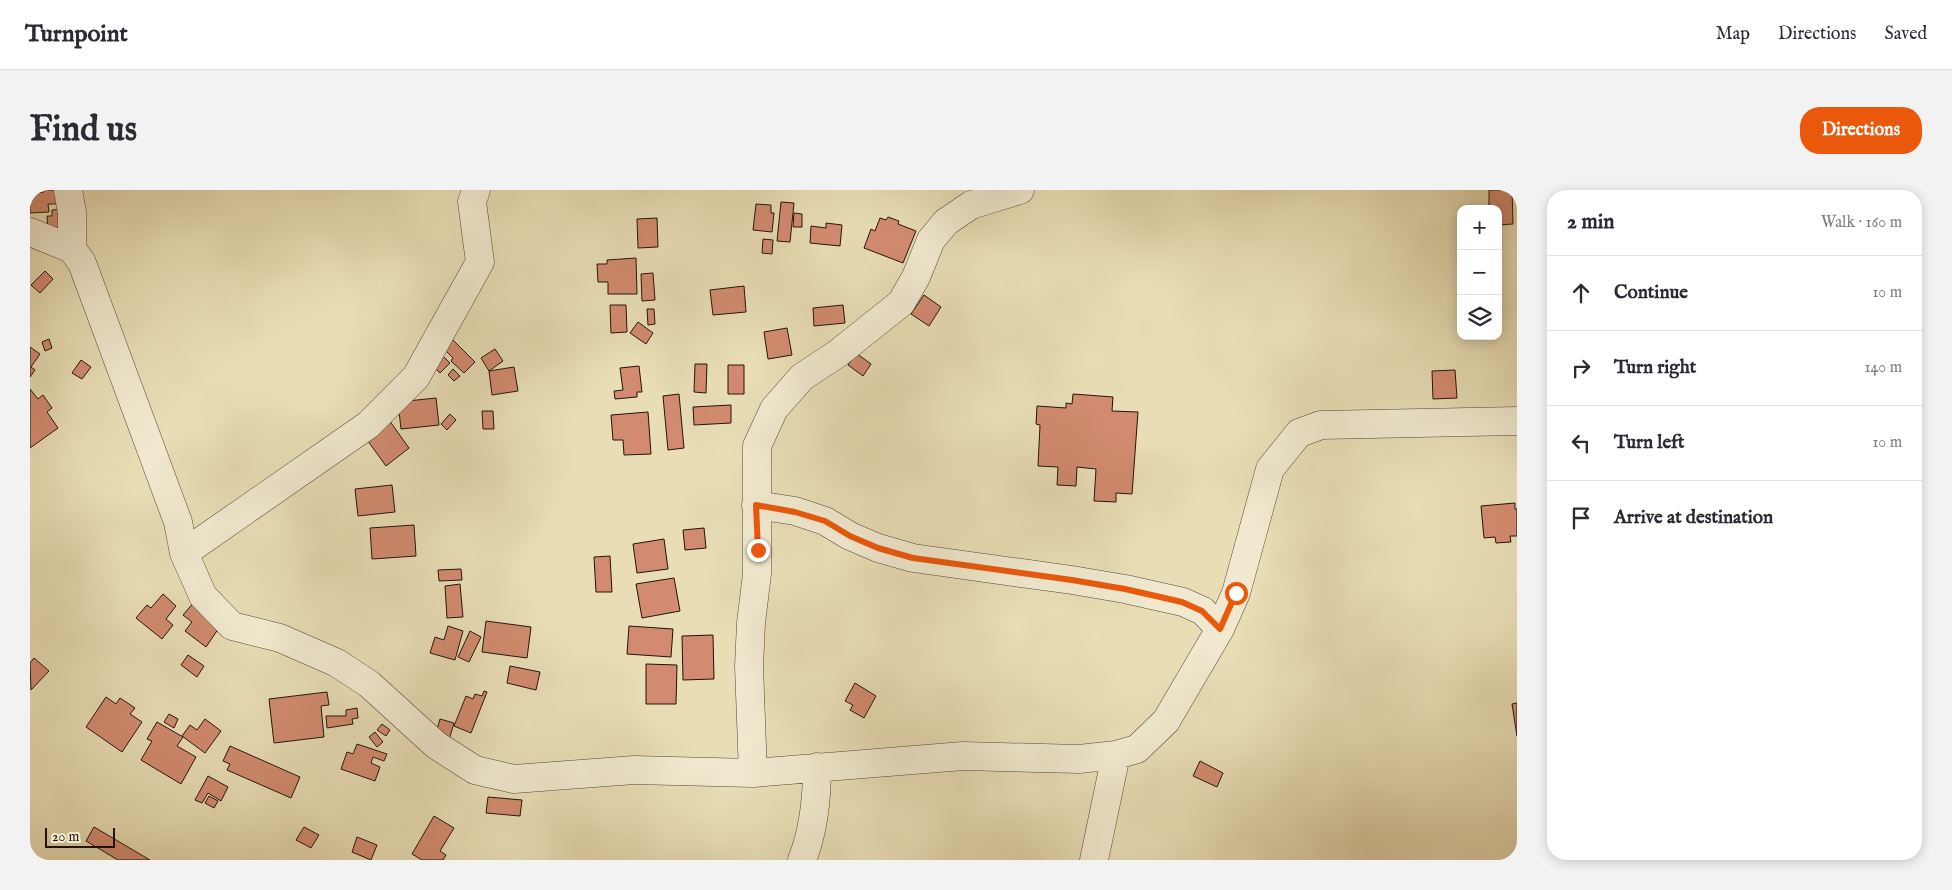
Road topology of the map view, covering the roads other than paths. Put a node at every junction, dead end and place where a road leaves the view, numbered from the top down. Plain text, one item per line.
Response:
1 (68, 190) edge
2 (476, 190) edge
3 (1020, 190) edge
4 (30, 232) edge
5 (72, 249) junction
6 (1517, 421) edge
7 (756, 505) junction
8 (184, 553) junction
9 (1220, 629) junction
10 (1116, 755) junction
11 (818, 767) junction
12 (753, 773) junction
13 (802, 860) edge
14 (1094, 860) edge

1 - 5 street
2 - 8 street
3 - 7 street
4 - 5 street
5 - 8 street
6 - 9 street
7 - 9 street
7 - 12 street
8 - 12 street
9 - 10 street
10 - 11 street
10 - 14 street
11 - 12 street
11 - 13 street

